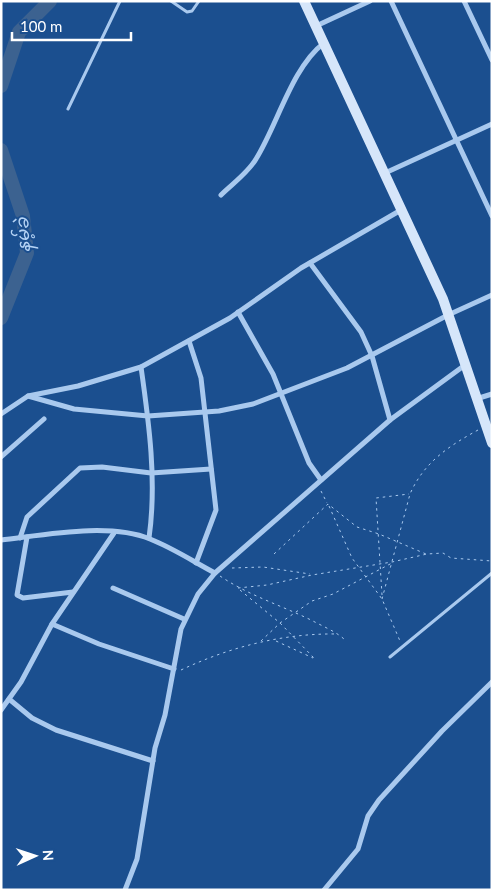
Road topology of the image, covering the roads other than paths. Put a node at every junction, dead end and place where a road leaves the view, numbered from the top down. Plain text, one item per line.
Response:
1 (120, 1) edge
2 (171, 1) edge
3 (198, 1) edge
4 (304, 1) edge
5 (370, 1) edge
6 (390, 1) edge
7 (464, 1) edge
8 (316, 26) junction
9 (324, 43) junction
10 (492, 60) edge
11 (68, 109) dead end
12 (492, 124) edge
13 (456, 140) junction
14 (384, 173) junction
15 (221, 195) dead end
16 (401, 210) junction
17 (492, 216) edge
18 (310, 263) junction
19 (492, 295) edge
20 (238, 312) junction
21 (448, 315) junction
22 (189, 341) junction
23 (372, 356) junction
24 (464, 364) junction
25 (141, 367) junction
26 (280, 394) junction
27 (492, 394) edge
28 (28, 396) junction
29 (476, 399) junction
30 (204, 412) junction
31 (1, 414) edge
32 (148, 416) junction
33 (44, 419) dead end
34 (390, 420) junction
35 (492, 443) edge
36 (1, 446) edge
37 (7, 451) junction
38 (1, 457) edge
39 (211, 468) junction
40 (151, 473) junction
41 (319, 482) junction
42 (114, 533) junction
43 (27, 537) junction
44 (20, 538) junction
45 (149, 538) junction
46 (1, 540) edge
47 (196, 563) junction
48 (215, 573) junction
49 (492, 573) edge
50 (113, 588) dead end
51 (73, 592) junction
52 (184, 619) junction
53 (52, 624) junction
54 (390, 657) dead end
55 (174, 671) junction
56 (492, 682) edge
57 (9, 699) junction
58 (1, 710) edge
59 (154, 761) junction
60 (125, 890) edge
61 (324, 890) edge

1 - 11 lane
2 - 3 lane
4 - 8 main road
5 - 8 street
6 - 13 street
7 - 10 street
8 - 9 main road
9 - 14 main road
9 - 15 street
12 - 13 street
13 - 14 street
13 - 17 street
14 - 16 main road
16 - 18 street
16 - 21 main road
18 - 20 street
18 - 23 street
19 - 21 street
20 - 22 street
20 - 26 street
21 - 23 street
21 - 24 main road
22 - 25 street
22 - 30 street
23 - 26 street
23 - 34 street
24 - 29 main road
24 - 34 street
25 - 28 street
25 - 32 street
26 - 30 street
26 - 41 street
27 - 29 street
28 - 31 street
28 - 32 street
29 - 35 main road
30 - 32 street
30 - 39 street
32 - 40 street
33 - 37 street
34 - 41 street
36 - 37 street
37 - 38 street
39 - 40 street
39 - 47 street
40 - 44 street
40 - 45 street
41 - 48 street
42 - 43 street
42 - 45 street
42 - 51 street
43 - 44 street
43 - 51 street
44 - 46 street
45 - 47 street
47 - 48 street
48 - 52 street
49 - 54 lane
50 - 52 street
51 - 53 street
52 - 55 street
53 - 55 street
53 - 57 street
55 - 59 street
56 - 61 street
57 - 58 street
57 - 59 street
59 - 60 street

